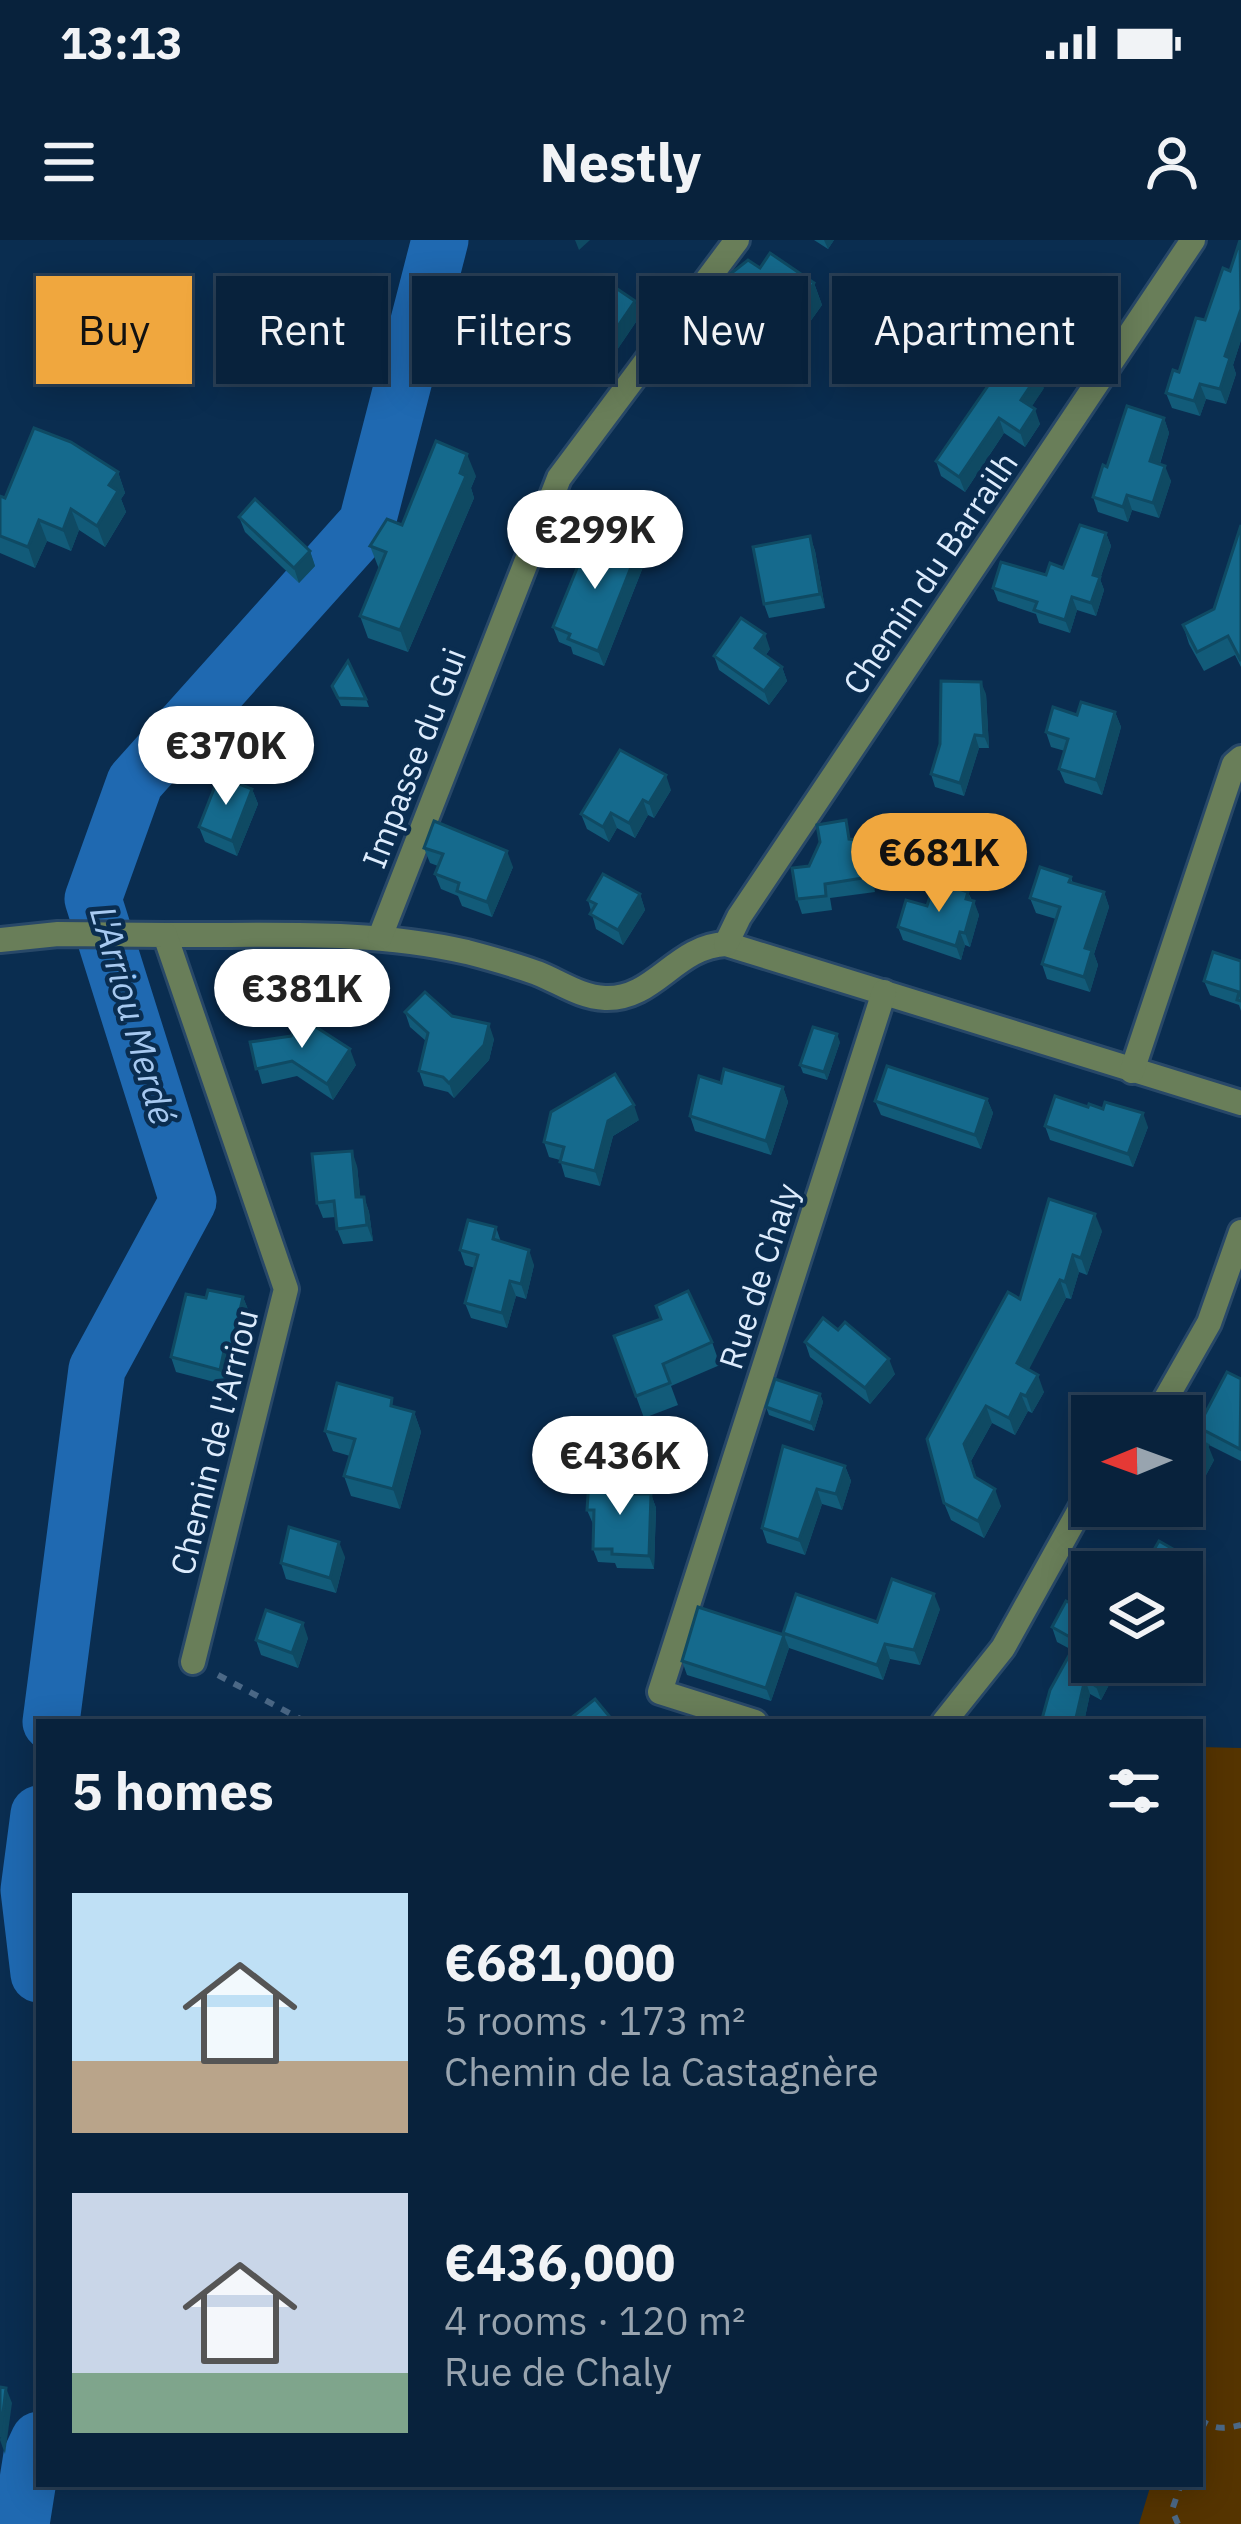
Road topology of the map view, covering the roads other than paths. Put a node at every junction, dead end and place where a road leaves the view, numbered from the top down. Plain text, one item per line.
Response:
1 (737, 240) edge
2 (1193, 240) edge
3 (1241, 758) edge
4 (158, 935) junction
5 (380, 937) junction
6 (0, 940) edge
7 (726, 944) junction
8 (884, 992) junction
9 (1132, 1071) junction
10 (1241, 1103) edge
11 (1241, 1232) edge
12 (1168, 1395) edge
13 (1071, 1526) edge
14 (194, 1662) road end
15 (746, 1719) edge
16 (946, 1719) edge

1 - 5 street, Impasse du Gui
2 - 7 street, Chemin du Barrailh
3 - 9 street
4 - 5 street
4 - 6 street
4 - 14 street, Chemin de l'Arriou
5 - 7 street
7 - 8 street
8 - 9 street
8 - 15 street, Rue de Chaly
9 - 10 street
11 - 12 street
13 - 16 street

